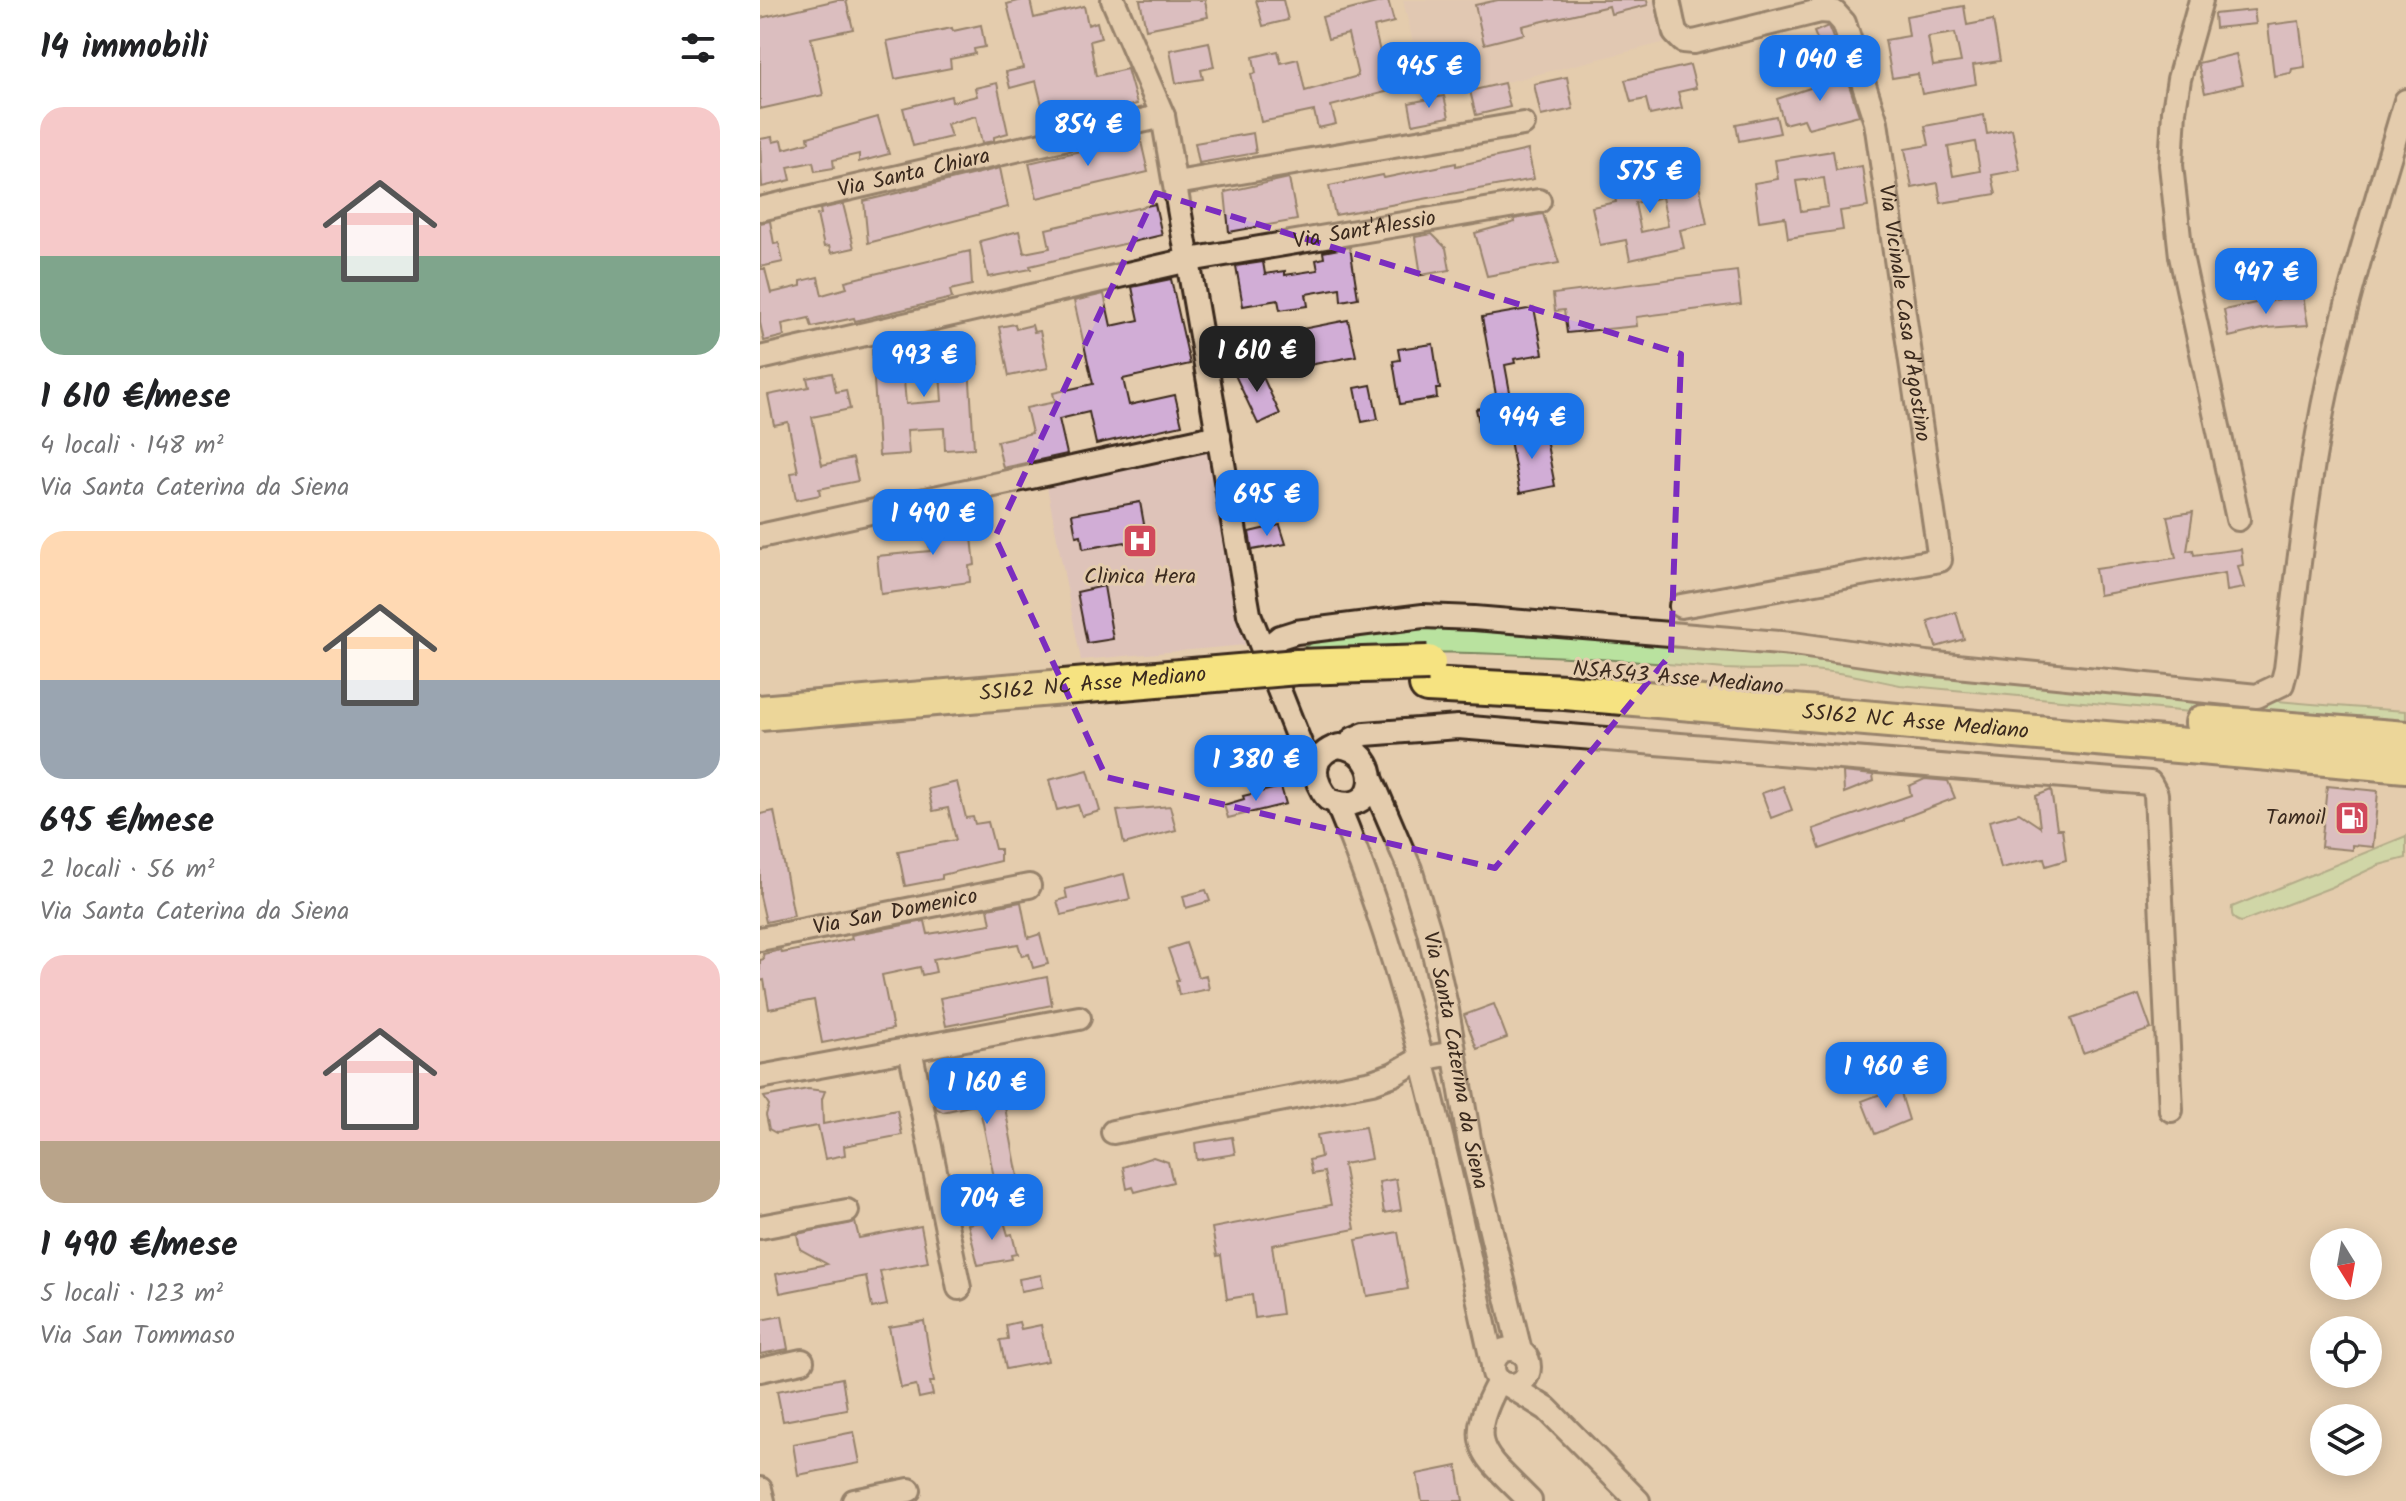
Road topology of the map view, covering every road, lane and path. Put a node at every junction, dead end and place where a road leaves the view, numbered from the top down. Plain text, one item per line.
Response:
1 (1113, 0) edge
2 (1668, 0) edge
3 (2201, 0) edge
4 (2406, 101) edge
5 (1163, 116) junction
6 (1523, 124) dead end
7 (1176, 183) junction
8 (1539, 201) dead end
9 (760, 209) edge
10 (1189, 260) junction
11 (760, 358) edge
12 (1219, 436) junction
13 (2238, 519) dead end
14 (760, 536) edge
15 (1681, 606) dead end
16 (1263, 651) junction
17 (1427, 674) junction
18 (760, 713) edge
19 (760, 736) edge
20 (2406, 739) edge
21 (1331, 754) junction
22 (2406, 765) edge
23 (1371, 778) junction
24 (1337, 803) junction
25 (1029, 886) dead end
26 (760, 939) edge
27 (1079, 1018) dead end
28 (910, 1049) junction
29 (1454, 1053) junction
30 (1420, 1059) junction
31 (760, 1077) edge
32 (2171, 1110) dead end
33 (1113, 1132) dead end
34 (847, 1211) dead end
35 (760, 1227) edge
36 (1503, 1282) junction
37 (959, 1288) dead end
38 (1476, 1289) junction
39 (1520, 1351) junction
40 (802, 1361) dead end
41 (760, 1370) edge
42 (1529, 1373) junction
43 (1501, 1378) junction
44 (1547, 1409) junction
45 (760, 1489) edge
46 (909, 1490) dead end
47 (763, 1501) edge
48 (854, 1501) edge
49 (1530, 1501) edge
50 (1638, 1501) edge

1 - 5 street
2 - 15 street, Via Vicinale Casa d'Agostino
3 - 13 street
4 - 16 street
5 - 7 street
5 - 9 street, Via Santa Chiara
6 - 7 street
7 - 10 street
8 - 10 street, Via Sant'Alessio
10 - 11 street, Via Sant'Alessio
10 - 12 street
12 - 14 street
12 - 16 street
16 - 21 street
17 - 18 highway, SS162 NC Asse Mediano, bridge
17 - 19 highway, NSA543 Asse Mediano
17 - 20 highway, NSA543 Asse Mediano
17 - 22 highway, SS162 NC Asse Mediano
21 - 23 street
21 - 24 street
21 - 32 street
23 - 24 street
23 - 29 street, Via Santa Caterina da Siena
24 - 30 street, Via Santa Caterina da Siena
25 - 26 street, Via San Domenico
27 - 28 street
28 - 31 street
28 - 37 street
29 - 30 street
29 - 36 street, Via Santa Caterina da Siena
30 - 33 street
30 - 38 street, Via Santa Caterina da Siena
34 - 35 street
36 - 38 street
36 - 39 street, Via Santa Caterina da Siena
38 - 43 street, Via Santa Caterina da Siena
39 - 42 street
39 - 43 street
40 - 41 street
42 - 43 street
42 - 44 street
43 - 44 street
43 - 49 street
44 - 50 street
45 - 47 street
46 - 48 street

